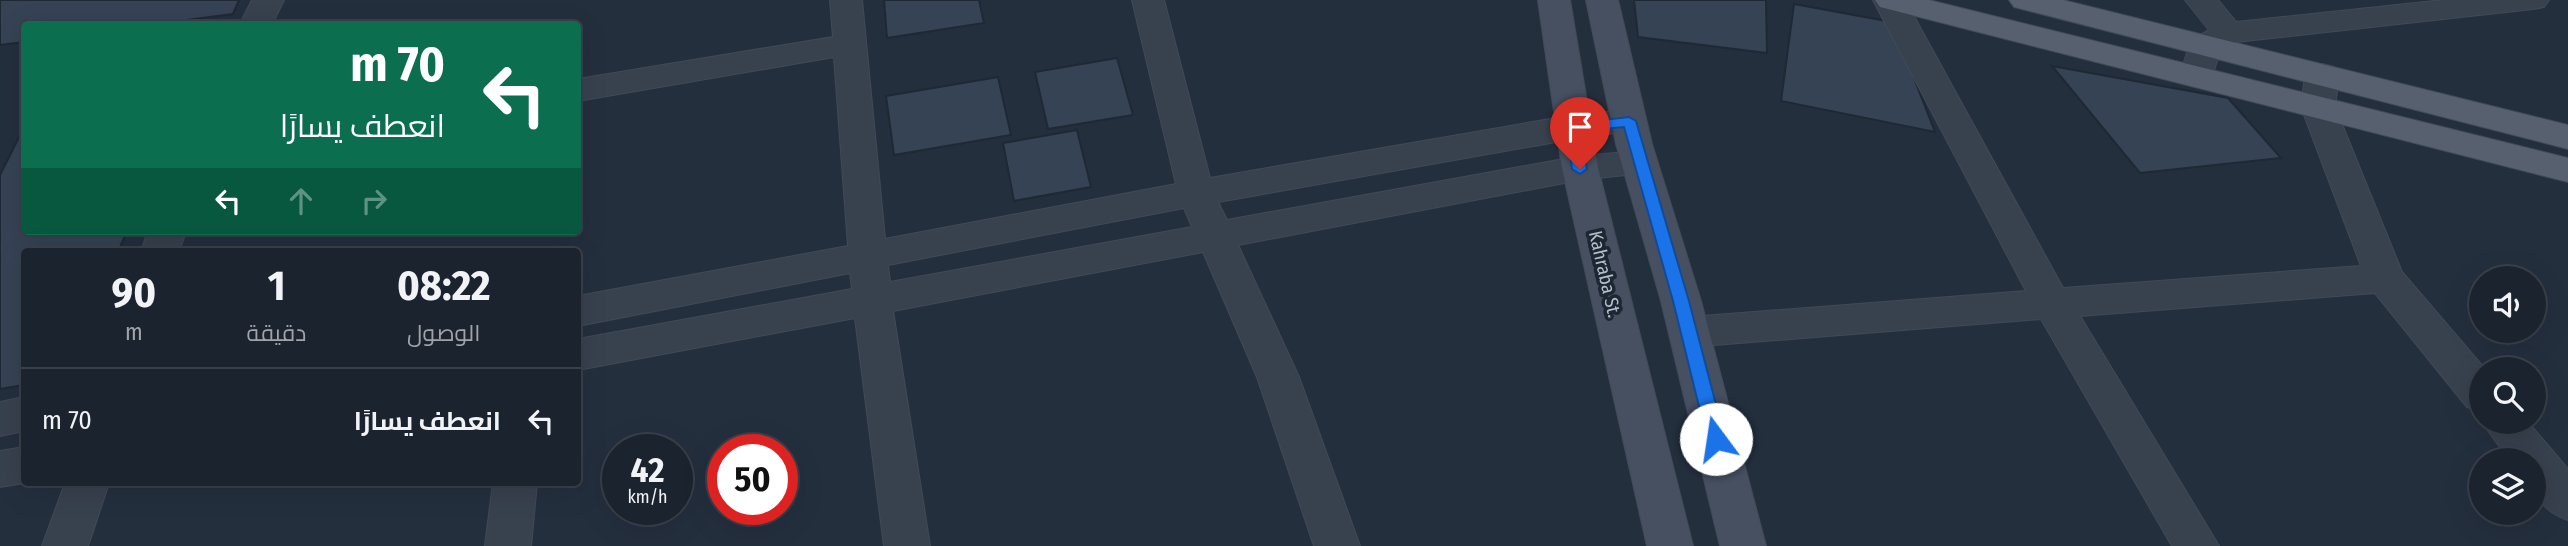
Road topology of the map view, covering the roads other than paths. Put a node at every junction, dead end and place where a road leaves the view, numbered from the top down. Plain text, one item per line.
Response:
1 (268, 0) edge
2 (846, 0) edge
3 (1554, 0) edge
4 (1602, 0) edge
5 (1890, 0) edge
6 (2025, 0) edge
7 (2201, 0) edge
8 (2533, 0) edge
9 (1154, 1) edge
10 (258, 21) edge
11 (850, 44) junction
12 (2210, 52) junction
13 (581, 89) edge
14 (2320, 91) junction
15 (1629, 121) junction
16 (1573, 127) junction
17 (2568, 137) edge
18 (1640, 163) junction
19 (1580, 169) junction
20 (2568, 170) edge
21 (1196, 193) junction
22 (1214, 238) junction
23 (869, 256) junction
24 (2385, 278) junction
25 (872, 300) junction
26 (2052, 304) junction
27 (581, 310) edge
28 (1689, 332) junction
29 (581, 354) edge
30 (2469, 379) edge
31 (21, 415) edge
32 (0, 419) edge
33 (2513, 434) edge
34 (21, 466) edge
35 (0, 470) edge
36 (86, 486) edge
37 (515, 486) edge
38 (2568, 501) edge
39 (65, 546) edge
40 (508, 546) edge
41 (907, 546) edge
42 (1337, 546) edge
43 (1670, 546) edge
44 (1743, 546) edge
45 (2196, 546) edge

1 - 10 street
2 - 11 street
3 - 16 main road, Kahraba St.
4 - 15 main road
5 - 12 main road
5 - 26 street
6 - 12 main road
7 - 12 street
8 - 12 street
9 - 21 street
11 - 13 street
11 - 23 street
12 - 14 main road
14 - 17 main road
14 - 20 main road
14 - 24 street
15 - 16 street
15 - 18 main road
16 - 19 main road, Kahraba St.
16 - 21 street
18 - 19 street
18 - 28 main road
19 - 22 street
19 - 43 main road, Kahraba St.
21 - 22 street
21 - 23 street
22 - 25 street
22 - 42 street
23 - 25 street
23 - 27 street
24 - 26 street
24 - 30 street
25 - 29 street
25 - 41 street
26 - 28 street
26 - 45 street
28 - 44 main road
31 - 32 street
33 - 38 street
34 - 35 street
36 - 39 street
37 - 40 street

